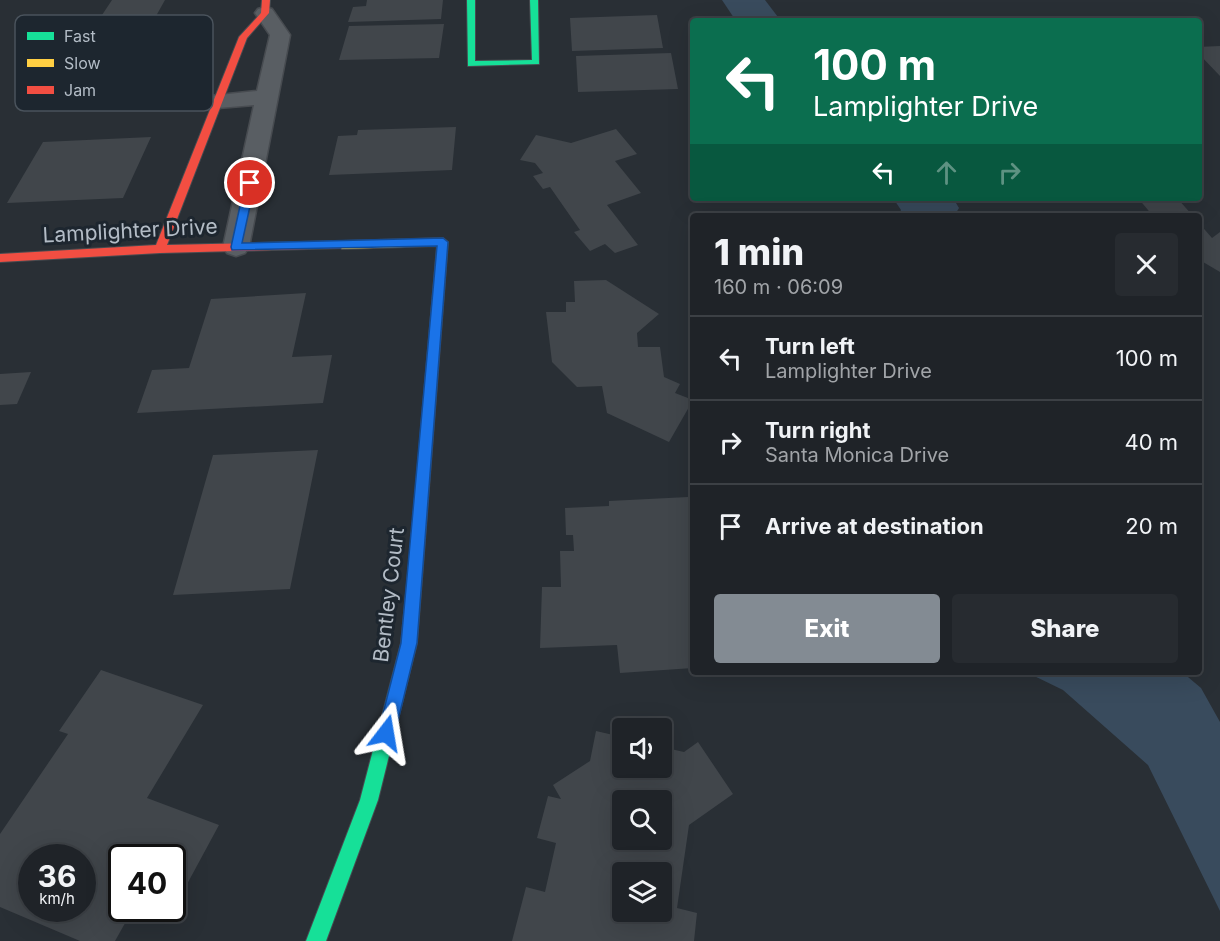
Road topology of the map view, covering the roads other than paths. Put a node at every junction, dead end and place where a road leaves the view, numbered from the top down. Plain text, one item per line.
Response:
1 (471, 0) edge
2 (534, 0) edge
3 (266, 6) edge
4 (268, 97) junction
5 (218, 100) junction
6 (443, 242) joint
7 (236, 247) junction
8 (160, 249) junction
9 (0, 258) edge
10 (316, 941) edge

1 - 2 street
3 - 4 street
3 - 5 street
4 - 5 street
4 - 7 street
5 - 8 street
6 - 7 street, Lamplighter Drive
6 - 10 street, Bentley Court
7 - 8 street, Lamplighter Drive
8 - 9 street, Lamplighter Drive

